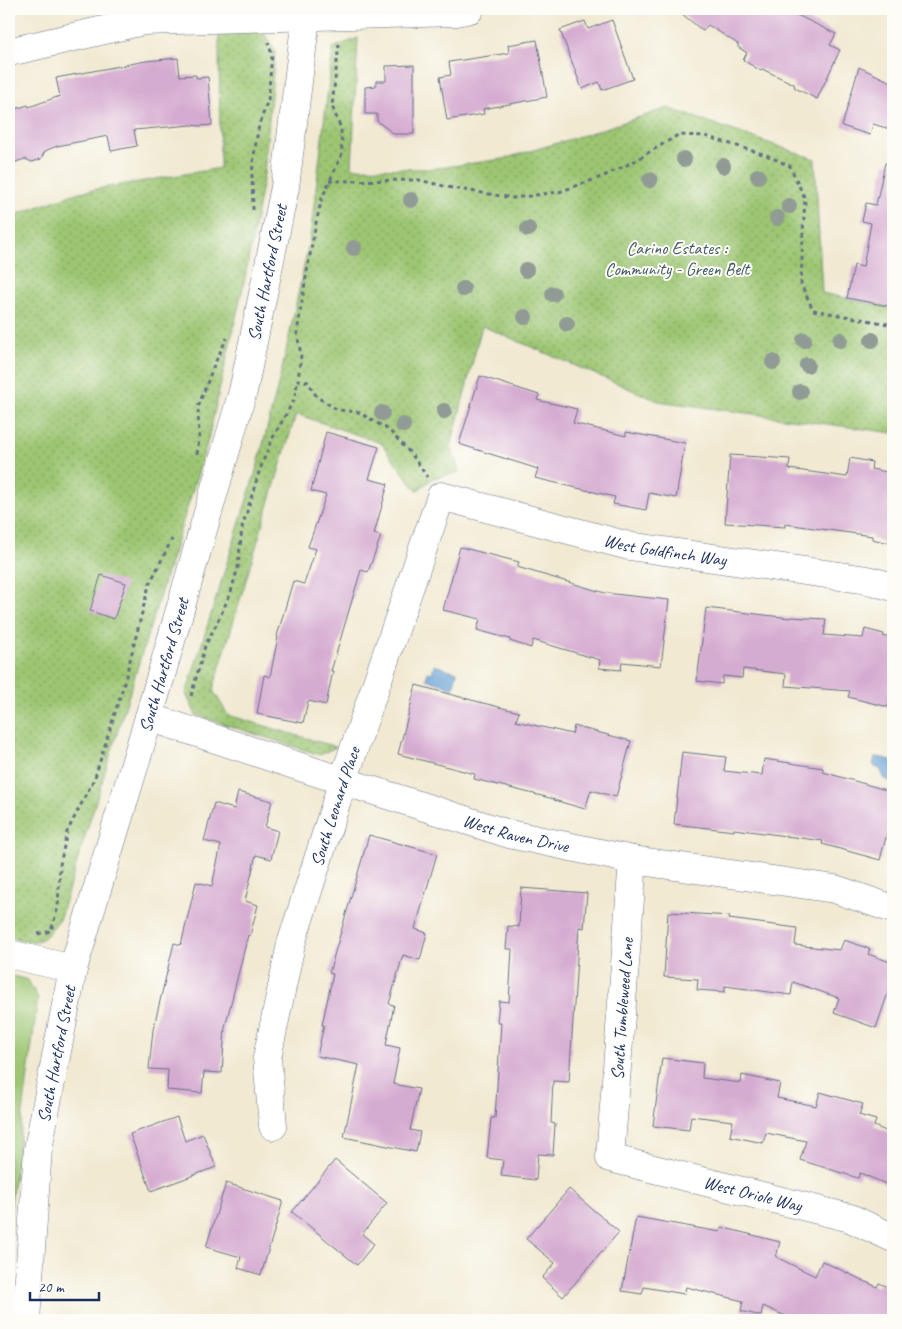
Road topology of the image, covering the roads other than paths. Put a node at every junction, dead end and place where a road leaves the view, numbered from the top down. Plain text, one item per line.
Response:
1 (470, 9) edge
2 (307, 12) edge
3 (9, 52) edge
4 (441, 496) joint
5 (893, 587) edge
6 (149, 717) junction
7 (343, 781) junction
8 (633, 860) junction
9 (893, 909) edge
10 (9, 954) edge
11 (73, 969) junction
12 (274, 1126) dead end
13 (610, 1158) joint
14 (893, 1238) edge
15 (26, 1320) edge

1 - 2 street
2 - 3 street
2 - 6 street, South Hartford Street
4 - 5 street, West Goldfinch Way
4 - 7 street, South Leonard Place
6 - 7 street, West Raven Drive
6 - 11 street, South Hartford Street
7 - 8 street, West Raven Drive
7 - 12 street, South Leonard Place
8 - 9 street, West Raven Drive
8 - 13 street, South Tumbleweed Lane
10 - 11 street
11 - 15 street, South Hartford Street
13 - 14 street, West Oriole Way

